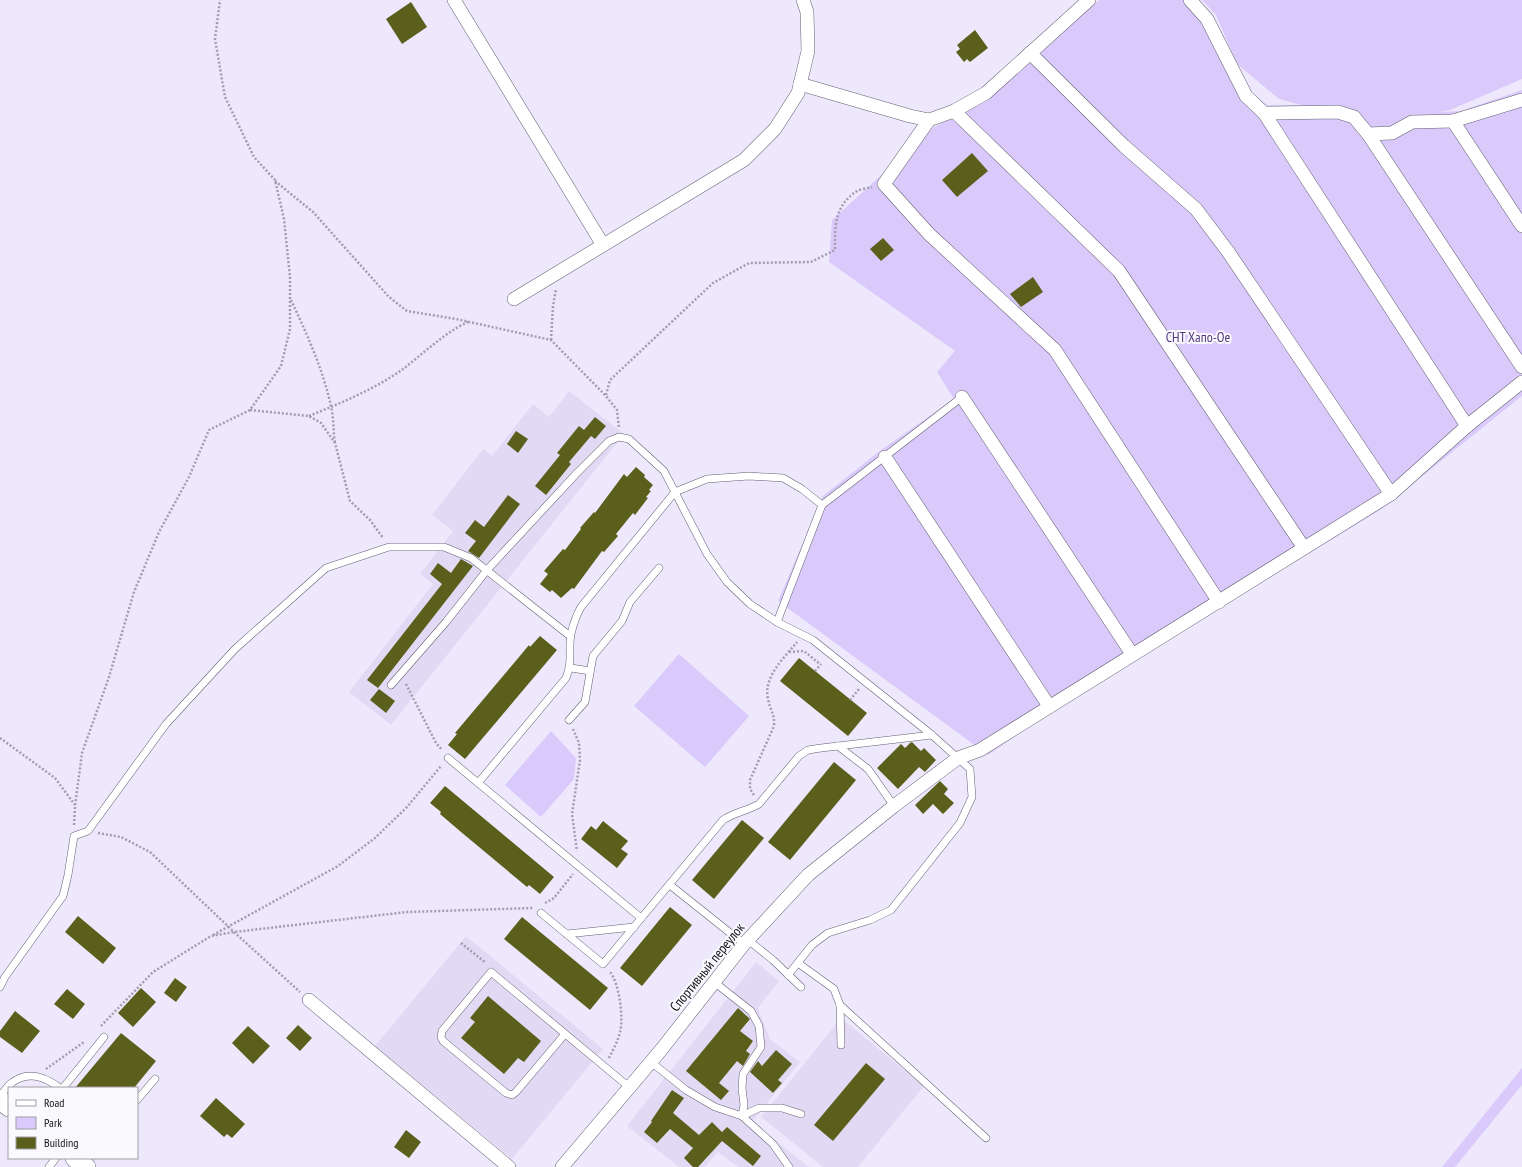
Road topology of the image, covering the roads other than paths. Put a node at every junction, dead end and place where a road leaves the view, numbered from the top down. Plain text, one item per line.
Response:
1 (454, 0) edge
2 (803, 0) edge
3 (1089, 0) edge
4 (1190, 0) edge
5 (1030, 53) junction
6 (800, 84) junction
7 (1522, 100) edge
8 (954, 111) junction
9 (1264, 113) junction
10 (929, 120) junction
11 (1453, 120) junction
12 (1368, 134) junction
13 (1522, 226) edge
14 (603, 245) junction
15 (514, 299) dead end
16 (1522, 367) edge
17 (1522, 382) edge
18 (962, 397) joint
19 (1467, 426) junction
20 (885, 457) junction
21 (675, 492) junction
22 (1391, 494) junction
23 (822, 505) junction
24 (1304, 548) junction
25 (659, 568) dead end
26 (487, 570) junction
27 (1219, 602) junction
28 (777, 622) junction
29 (570, 636) junction
30 (1132, 654) junction
31 (571, 668) junction
32 (590, 671) junction
33 (391, 685) dead end
34 (1049, 706) junction
35 (569, 720) road end
36 (932, 735) junction
37 (838, 746) junction
38 (448, 758) road end
39 (958, 758) junction
40 (478, 783) junction
41 (894, 806) junction
42 (670, 885) junction
43 (538, 910) road end
44 (641, 918) junction
45 (634, 927) junction
46 (566, 934) junction
47 (746, 942) junction
48 (798, 962) junction
49 (788, 975) junction
50 (714, 982) junction
51 (0, 987) edge
52 (801, 987) dead end
53 (310, 1000) road end
54 (840, 1005) junction
55 (565, 1034) junction
56 (104, 1037) dead end
57 (841, 1045) dead end
58 (651, 1062) junction
59 (155, 1079) dead end
60 (60, 1087) edge
61 (62, 1087) edge
62 (630, 1087) junction
63 (0, 1096) edge
64 (138, 1099) edge
65 (0, 1100) edge
66 (8, 1106) edge
67 (801, 1114) dead end
68 (742, 1116) junction
69 (986, 1138) dead end
70 (76, 1159) edge
71 (86, 1167) edge
72 (509, 1167) edge
73 (562, 1167) edge
74 (789, 1167) edge

1 - 14 street
2 - 6 street
3 - 5 street
4 - 9 street
5 - 8 street
5 - 22 street
6 - 10 street
6 - 14 street
7 - 11 street
8 - 10 street
8 - 24 street
9 - 12 street
9 - 19 street
10 - 27 street
11 - 12 street
11 - 13 street
12 - 16 street
14 - 15 street
17 - 19 street, Спортивный переулок
18 - 20 lane
18 - 30 street
19 - 22 street, Спортивный переулок
20 - 23 lane
20 - 34 street
21 - 23 lane
21 - 26 lane
21 - 28 lane
21 - 29 lane
22 - 24 street, Спортивный переулок
23 - 28 lane
24 - 27 street, Спортивный переулок
25 - 32 lane
26 - 29 lane
26 - 33 lane
26 - 51 lane
27 - 30 street, Спортивный переулок
28 - 36 lane
29 - 31 lane
30 - 34 street, Спортивный переулок
31 - 32 lane
31 - 40 lane
32 - 35 lane
34 - 39 street, Спортивный переулок
36 - 37 lane
36 - 39 lane
37 - 41 lane
37 - 42 lane
38 - 40 lane
39 - 41 street, Спортивный переулок
39 - 48 lane
40 - 44 lane
41 - 47 street, Спортивный переулок
42 - 44 lane
42 - 47 lane
43 - 46 lane
44 - 45 lane
45 - 46 lane
45 - 46 lane
47 - 49 lane
47 - 50 street, Спортивный переулок
48 - 49 lane
48 - 54 lane
49 - 52 lane
50 - 58 street, Спортивный переулок
50 - 68 lane
53 - 72 street
54 - 57 lane
54 - 69 lane
55 - 55 lane
55 - 62 lane
56 - 61 lane
58 - 62 street, Спортивный переулок
58 - 68 lane
59 - 64 lane
60 - 63 lane
62 - 73 street, Спортивный переулок
65 - 66 street
67 - 68 lane
68 - 74 lane
70 - 71 street

